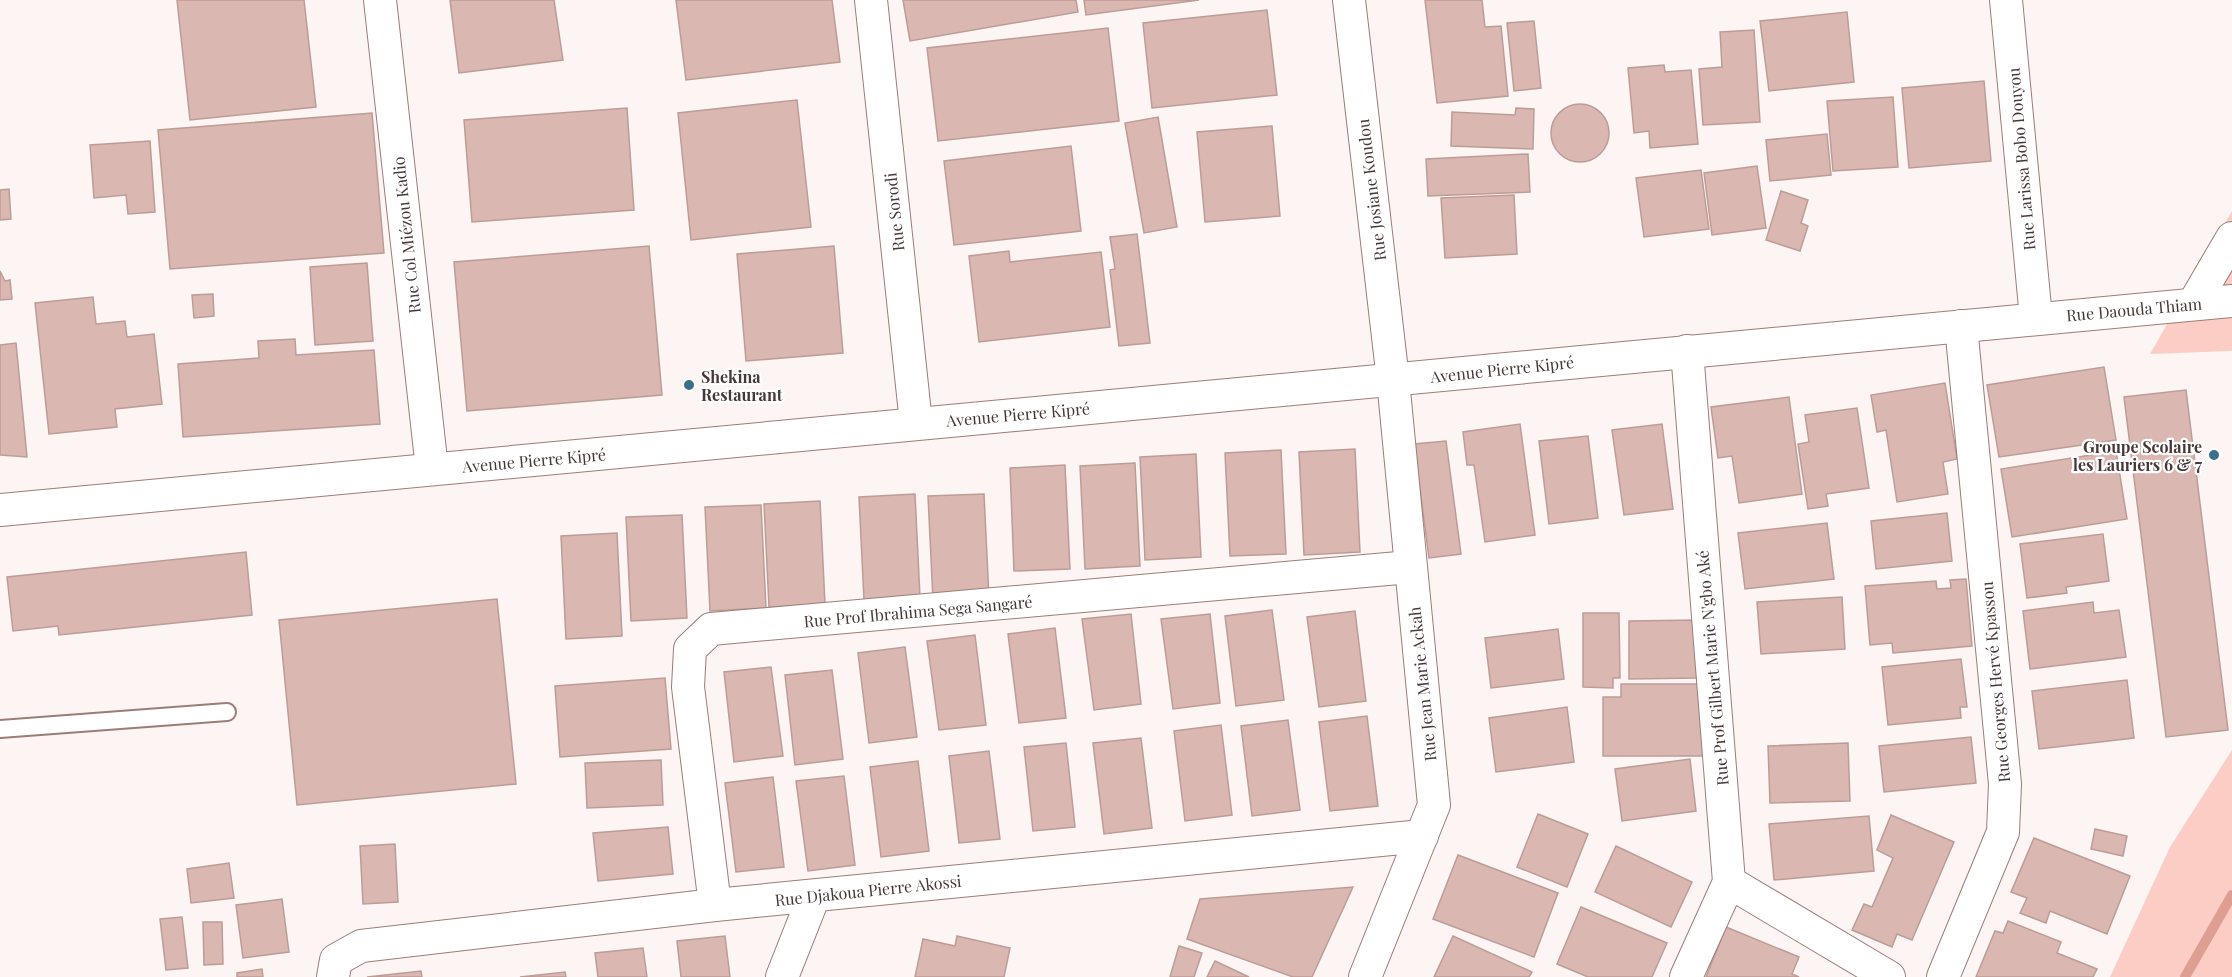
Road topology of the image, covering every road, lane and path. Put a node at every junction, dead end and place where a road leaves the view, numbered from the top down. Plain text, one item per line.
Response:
1 (380, 0) edge
2 (871, 0) edge
3 (1349, 0) edge
4 (2006, 0) edge
5 (2232, 238) edge
6 (2232, 301) edge
7 (2194, 303) junction
8 (2036, 318) junction
9 (1961, 326) junction
10 (1687, 351) junction
11 (1393, 380) junction
12 (916, 423) junction
13 (432, 469) junction
14 (0, 510) edge
15 (1410, 567) junction
16 (227, 712) dead end
17 (0, 729) edge
18 (1422, 836) junction
19 (1729, 882) junction
20 (814, 896) junction
21 (715, 905) junction
22 (1859, 969) edge
23 (333, 977) edge
24 (782, 977) edge
25 (1365, 977) edge
26 (1686, 977) edge
27 (1889, 977) edge
28 (1943, 977) edge

1 - 13 street, Rue Col Miézou Kadio
2 - 12 street, Rue Sorodi
3 - 11 street, Rue Josiane Koudou
4 - 8 street, Rue Larissa Bobo Douyou
5 - 7 street
6 - 7 street, Rue Daouda Thiam
7 - 8 street, Rue Daouda Thiam
8 - 9 street, Avenue Pierre Kipré
9 - 10 street, Avenue Pierre Kipré
9 - 28 street, Rue Georges Hervé Kpassou
10 - 11 street, Avenue Pierre Kipré
10 - 19 street, Rue Prof Gilbert Marie N'gbo Aké
11 - 12 street, Avenue Pierre Kipré
11 - 15 street, Rue Jean Marie Ackah
12 - 13 street, Avenue Pierre Kipré
13 - 14 street, Avenue Pierre Kipré
15 - 18 street, Rue Jean Marie Ackah
15 - 21 street, Rue Prof Ibrahima Sega Sangaré
16 - 17 lane
18 - 20 street, Rue Djakoua Pierre Akossi
18 - 25 street, Rue Jean Marie Ackah
19 - 22 street
19 - 26 street, Rue Prof Gilbert Marie N'gbo Aké
20 - 21 street, Rue Djakoua Pierre Akossi
20 - 24 street
21 - 23 street, Rue Djakoua Pierre Akossi
22 - 27 street

